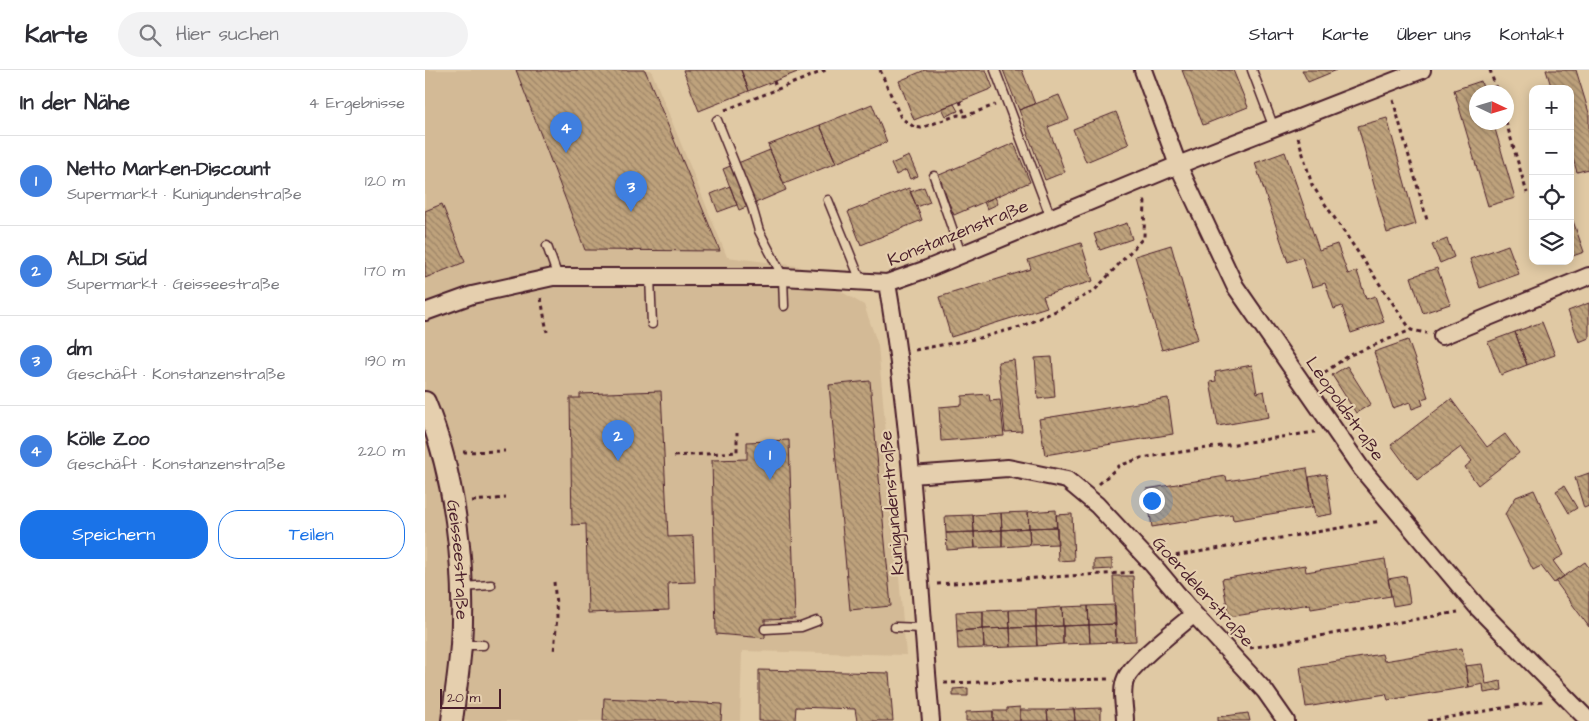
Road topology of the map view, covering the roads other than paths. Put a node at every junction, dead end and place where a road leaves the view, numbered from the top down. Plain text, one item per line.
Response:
1 (995, 70) edge
2 (1143, 70) edge
3 (1252, 70) edge
4 (1422, 70) edge
5 (717, 120) road end
6 (1274, 128) junction
7 (1178, 165) junction
8 (934, 176) dead end
9 (828, 200) dead end
10 (1051, 218) junction
11 (547, 246) dead end
12 (961, 254) junction
13 (1589, 276) edge
14 (559, 277) junction
15 (650, 277) junction
16 (783, 277) junction
17 (861, 280) junction
18 (887, 283) junction
19 (785, 306) dead end
20 (425, 312) edge
21 (652, 324) dead end
22 (1443, 336) road end
23 (425, 402) edge
24 (911, 475) junction
25 (491, 585) dead end
26 (461, 587) junction
27 (1194, 614) junction
28 (817, 621) dead end
29 (895, 627) dead end
30 (923, 628) junction
31 (765, 629) dead end
32 (461, 645) junction
33 (483, 645) dead end
34 (452, 721) edge
35 (931, 721) edge
36 (1125, 721) edge
37 (1286, 721) edge
38 (1589, 721) edge

1 - 10 lane
2 - 7 street, Leopoldstraße
3 - 6 lane
4 - 6 street, Konstanzenstraße
5 - 16 lane
6 - 7 street, Konstanzenstraße
7 - 10 street, Konstanzenstraße
7 - 38 street, Leopoldstraße
8 - 12 lane
9 - 17 lane
10 - 12 street, Konstanzenstraße
11 - 14 lane
12 - 18 street, Konstanzenstraße
13 - 22 street
14 - 15 street, Konstanzenstraße
14 - 20 street, Konstanzenstraße
15 - 16 street, Konstanzenstraße
15 - 21 lane
16 - 17 street, Konstanzenstraße
16 - 19 lane
17 - 18 street, Konstanzenstraße
18 - 24 street, Kunigundenstraße
23 - 26 street, Geisseestraße
24 - 27 street, Goerdelerstraße
24 - 30 street, Kunigundenstraße
25 - 26 lane
26 - 32 street, Geisseestraße
27 - 36 street
27 - 37 street, Goerdelerstraße
28 - 31 lane
29 - 30 lane
30 - 35 street, Kunigundenstraße
32 - 33 lane
32 - 34 street, Geisseestraße

